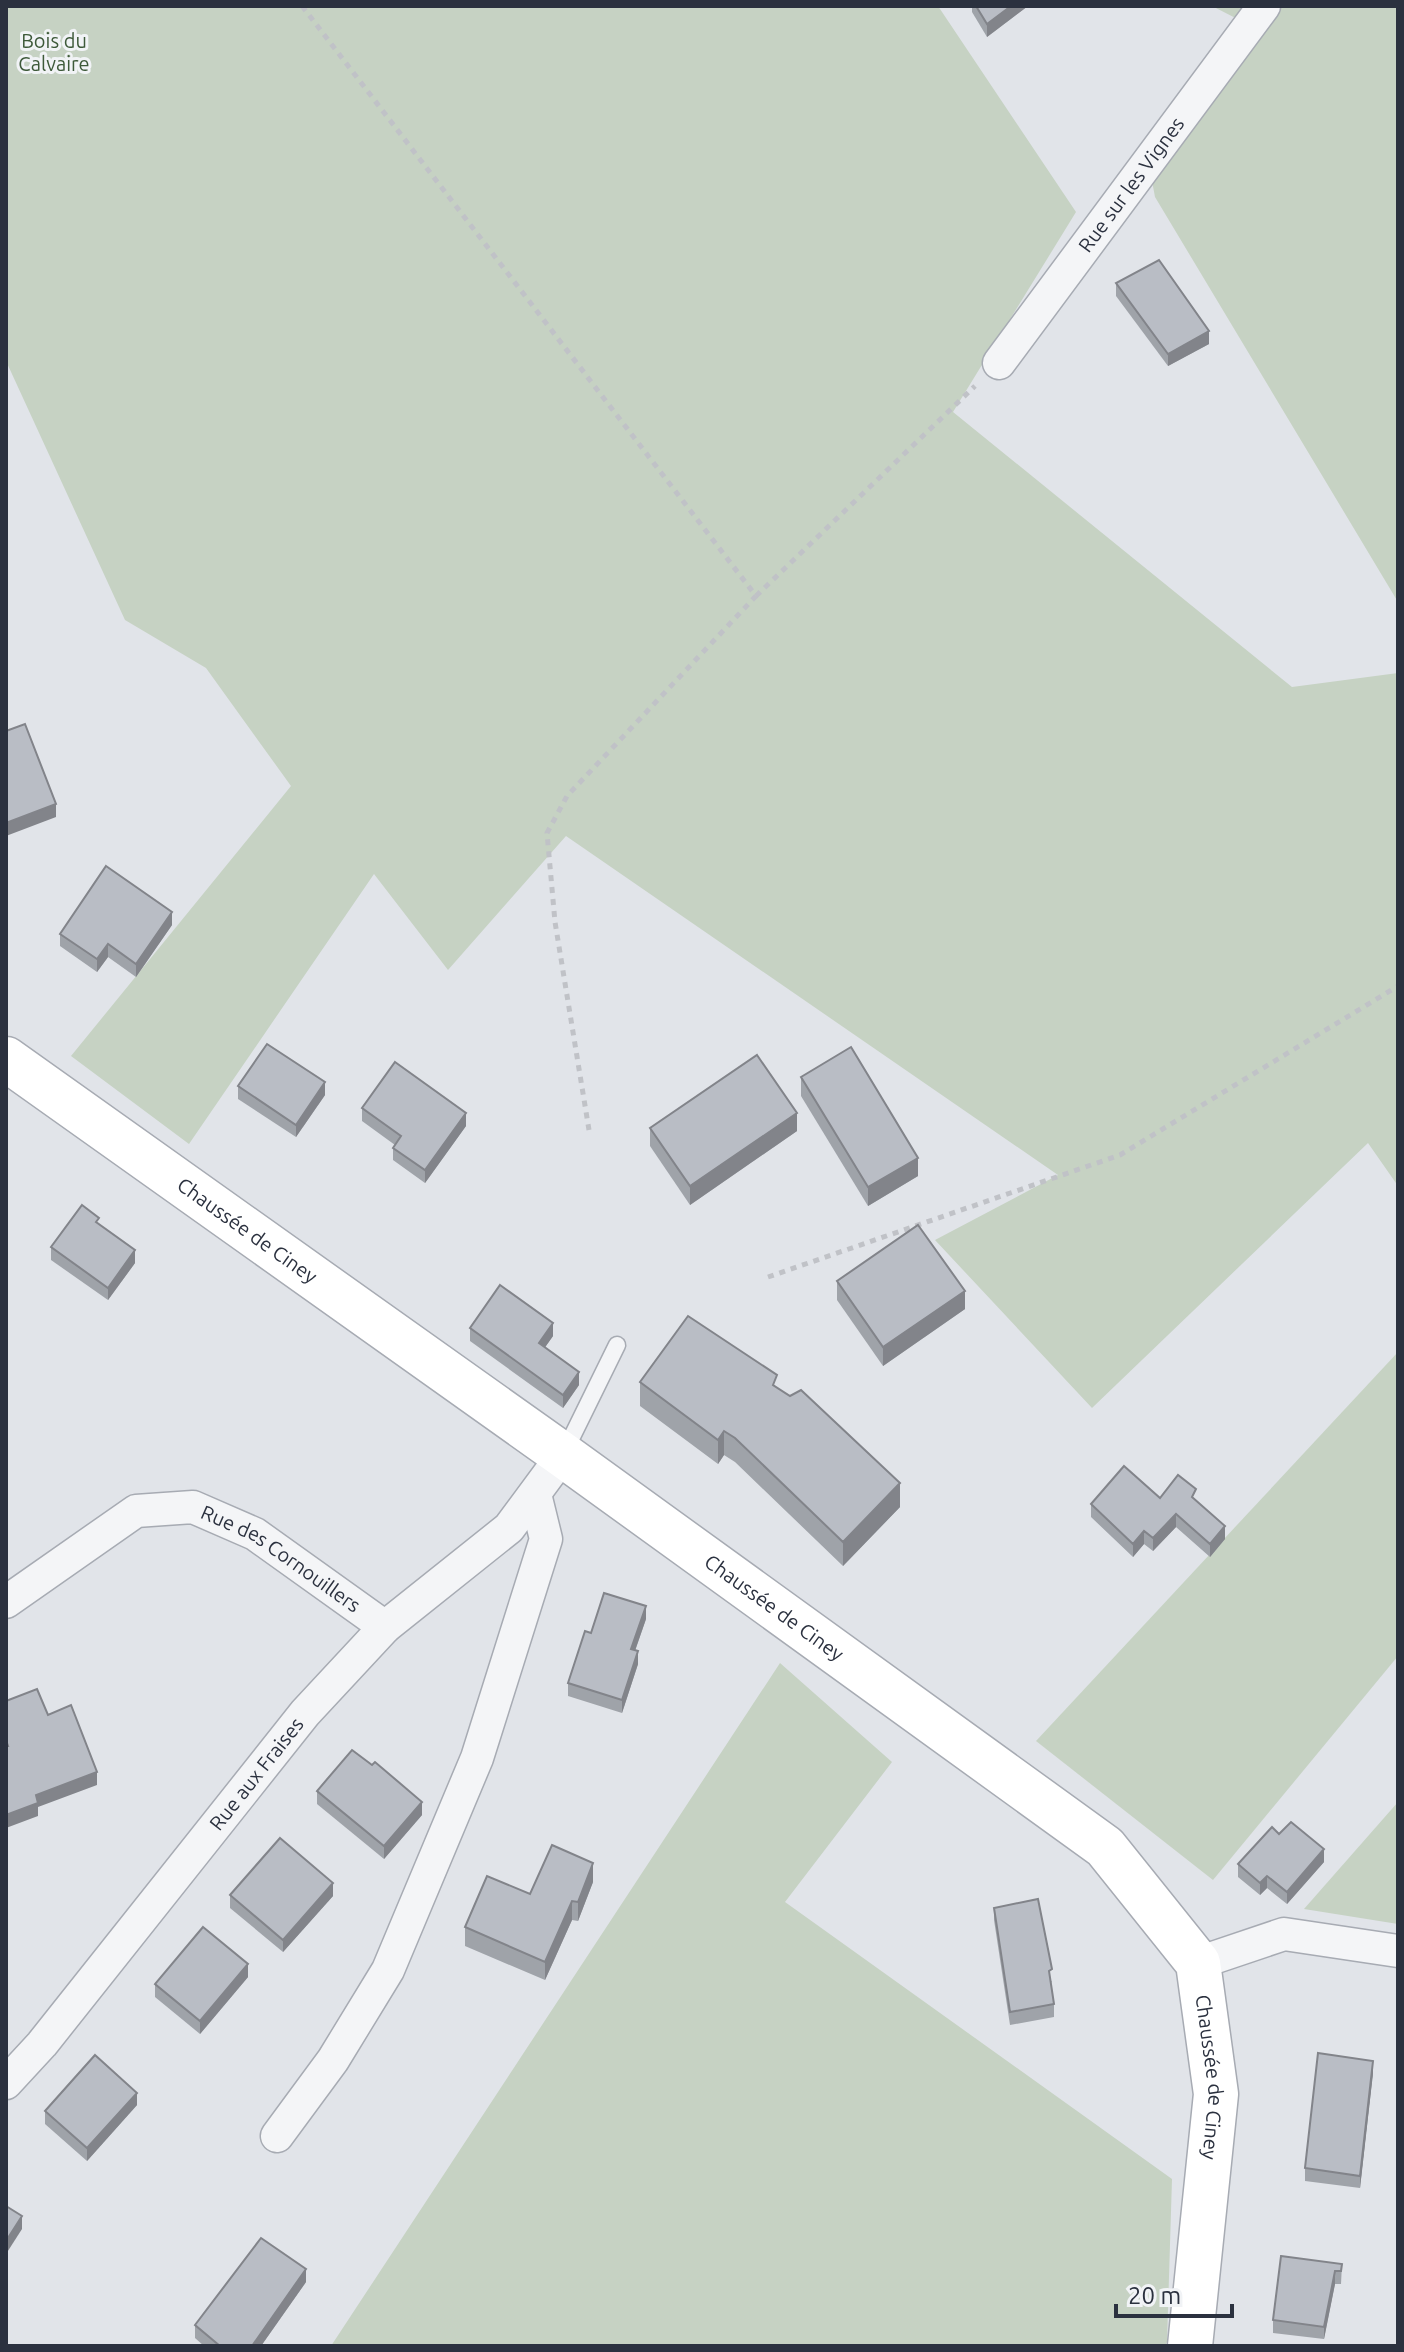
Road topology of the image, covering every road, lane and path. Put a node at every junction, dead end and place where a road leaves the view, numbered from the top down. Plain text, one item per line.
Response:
1 (302, 6) edge
2 (1264, 6) edge
3 (999, 363) joint
4 (756, 596) junction
5 (1398, 986) edge
6 (6, 1059) edge
7 (589, 1130) dead end
8 (768, 1277) dead end
9 (617, 1345) dead end
10 (563, 1455) junction
11 (535, 1494) junction
12 (6, 1602) edge
13 (385, 1627) junction
14 (1398, 1951) edge
15 (1198, 1963) junction
16 (6, 2083) edge
17 (277, 2136) dead end
18 (1190, 2346) edge

1 - 4 path
2 - 3 street, Rue sur les Vignes
3 - 4 path
4 - 7 path
5 - 8 path
6 - 10 main road, Chaussée de Ciney
9 - 10 lane
10 - 11 street, Rue aux Fraises
10 - 15 main road, Chaussée de Ciney
11 - 13 street, Rue aux Fraises
11 - 17 street
12 - 13 street, Rue des Cornouillers
13 - 16 street, Rue aux Fraises
14 - 15 street
15 - 18 main road, Chaussée de Ciney

